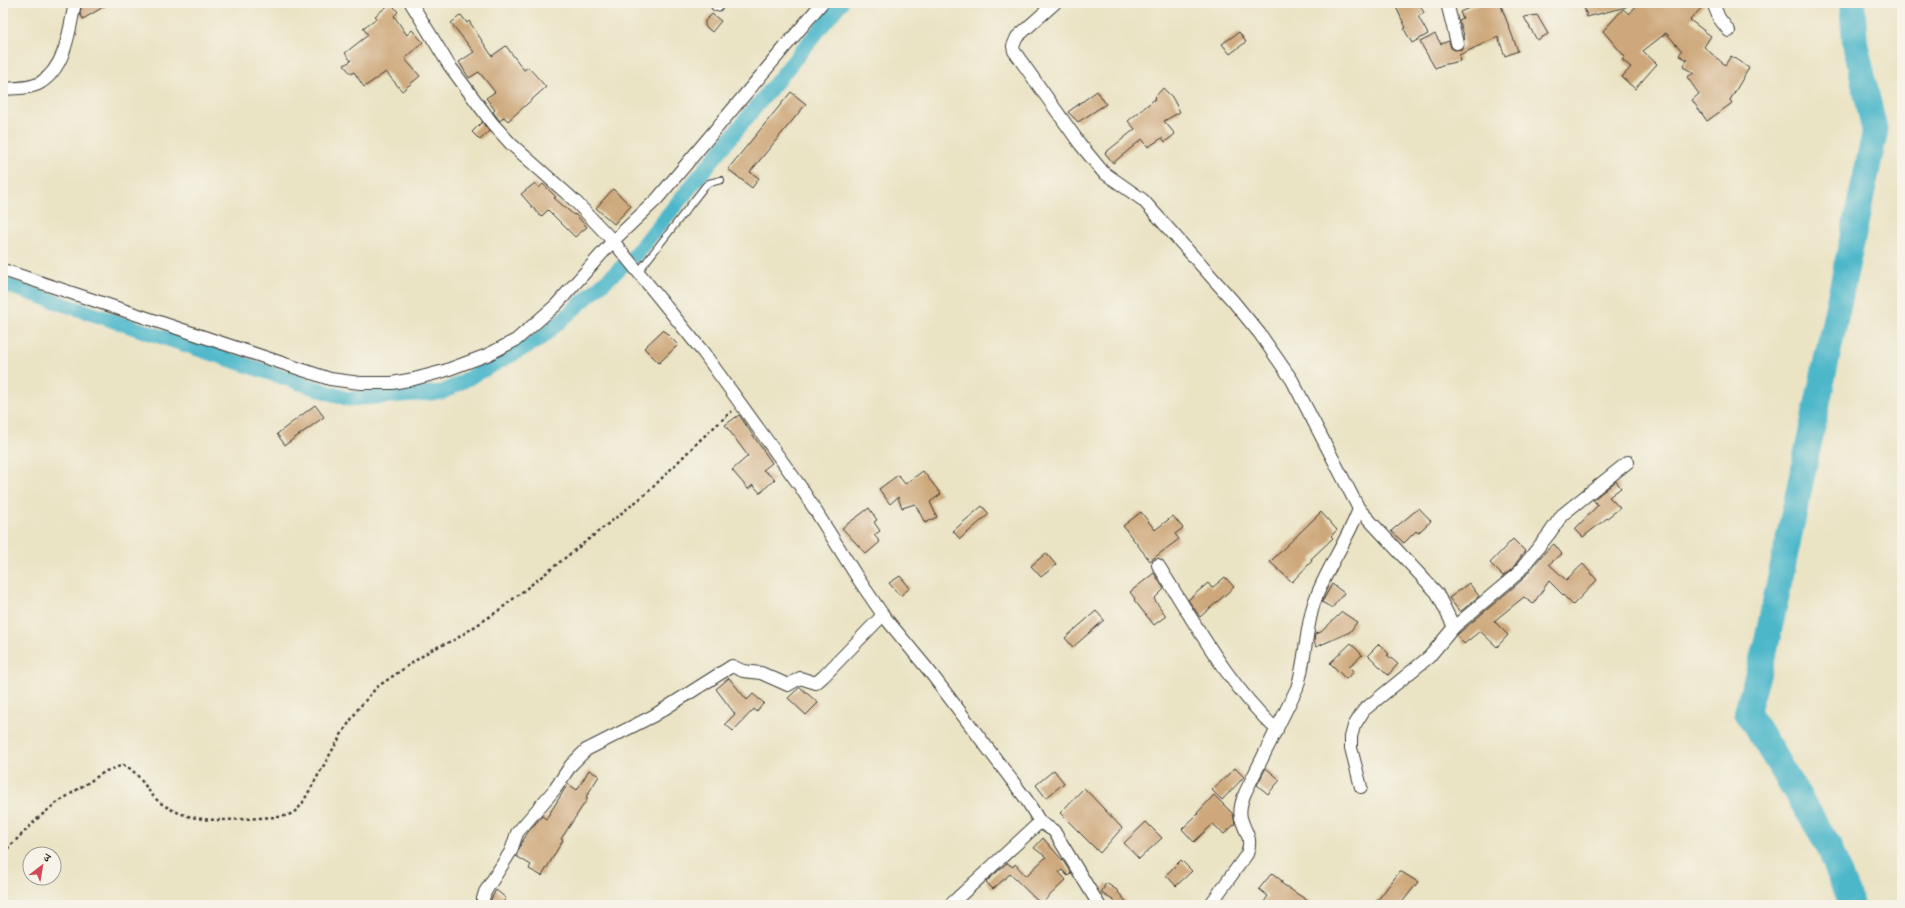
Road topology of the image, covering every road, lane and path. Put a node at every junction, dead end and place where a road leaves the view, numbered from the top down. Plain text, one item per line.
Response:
1 (75, 3) edge
2 (411, 3) edge
3 (822, 3) edge
4 (1055, 3) edge
5 (1447, 3) edge
6 (1714, 3) edge
7 (1729, 31) dead end
8 (1457, 43) dead end
9 (3, 89) edge
10 (721, 180) dead end
11 (613, 241) junction
12 (637, 269) junction
13 (3, 270) edge
14 (746, 411) junction
15 (1628, 462) dead end
16 (1359, 509) junction
17 (1158, 565) dead end
18 (883, 615) junction
19 (1454, 626) junction
20 (1277, 730) junction
21 (1361, 787) dead end
22 (1040, 822) junction
23 (3, 853) edge
24 (483, 905) edge
25 (950, 905) edge
26 (1099, 905) edge
27 (1210, 905) edge

1 - 9 street
2 - 11 street
3 - 11 street
4 - 16 street
5 - 8 street
6 - 7 street
10 - 12 lane
11 - 12 street
11 - 13 street
12 - 14 street
14 - 18 street
14 - 23 path
15 - 19 street
16 - 19 street
16 - 20 street
17 - 20 street
18 - 22 street
18 - 24 street
19 - 21 street
20 - 27 street
22 - 25 street
22 - 26 street

